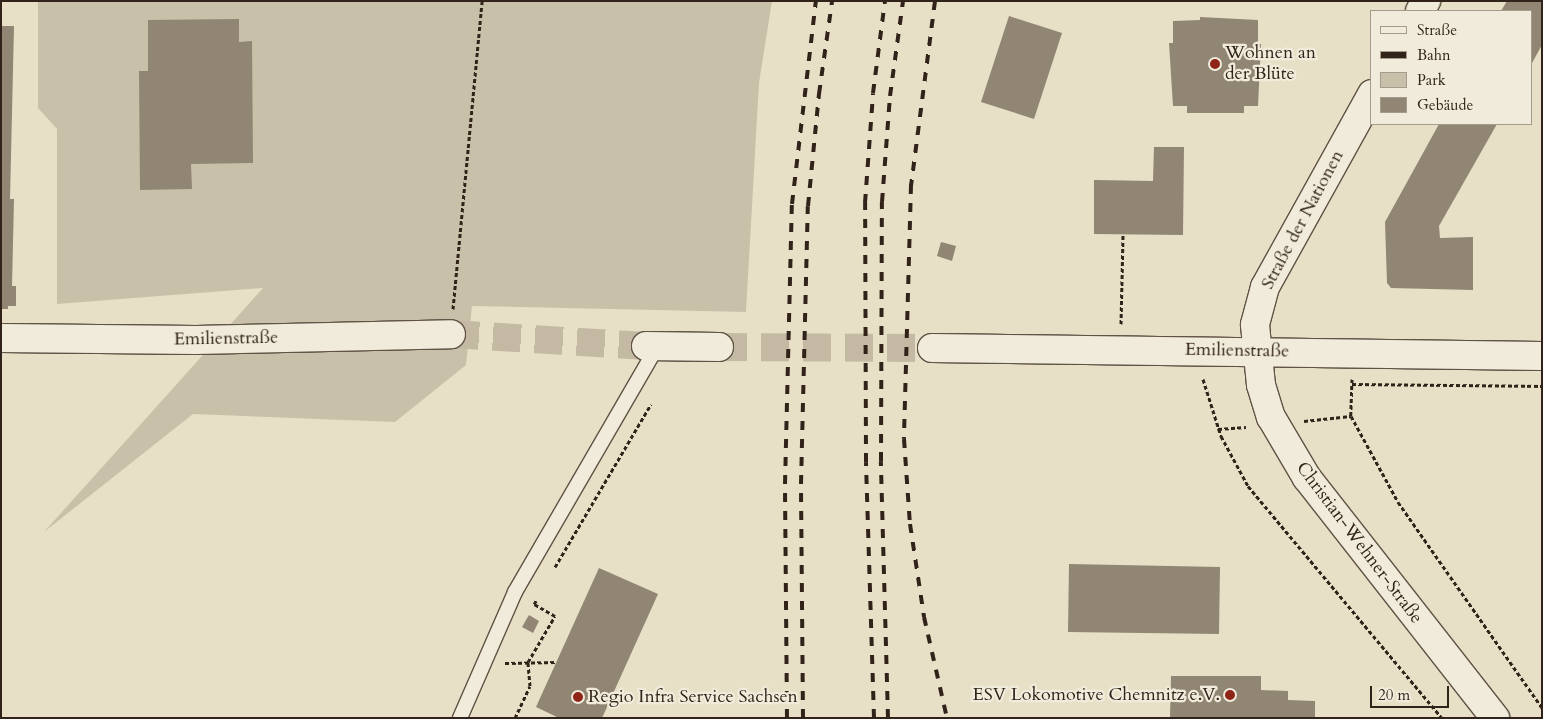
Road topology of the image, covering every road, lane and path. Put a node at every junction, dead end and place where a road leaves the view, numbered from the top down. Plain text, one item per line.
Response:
1 (482, 1) edge
2 (1370, 98) edge
3 (1123, 235) dead end
4 (451, 334) joint
5 (1, 338) edge
6 (652, 347) joint
7 (719, 347) tunnel mouth
8 (932, 348) tunnel mouth
9 (1121, 350) junction
10 (1203, 350) junction
11 (1255, 351) junction
12 (1353, 352) junction
13 (1542, 356) edge
14 (1352, 384) junction
15 (1542, 386) edge
16 (652, 404) dead end
17 (554, 570) dead end
18 (539, 596) dead end
19 (528, 662) junction
20 (557, 662) dead end
21 (484, 663) junction
22 (1542, 708) edge
23 (460, 718) edge
24 (516, 718) edge
25 (1442, 718) edge
26 (1495, 718) edge

1 - 4 path
2 - 11 street, Straße der Nationen
3 - 9 path
4 - 5 street, Emilienstraße
6 - 7 street
6 - 21 lane
8 - 9 street, Emilienstraße
9 - 10 street, Emilienstraße
10 - 11 street, Emilienstraße
10 - 25 path
11 - 12 street, Emilienstraße
11 - 26 street, Christian-Wehner-Straße
12 - 13 street, Emilienstraße
12 - 14 path
14 - 15 path
14 - 22 path
16 - 17 path
18 - 19 path
19 - 20 path
19 - 21 path
19 - 24 path
21 - 23 lane

